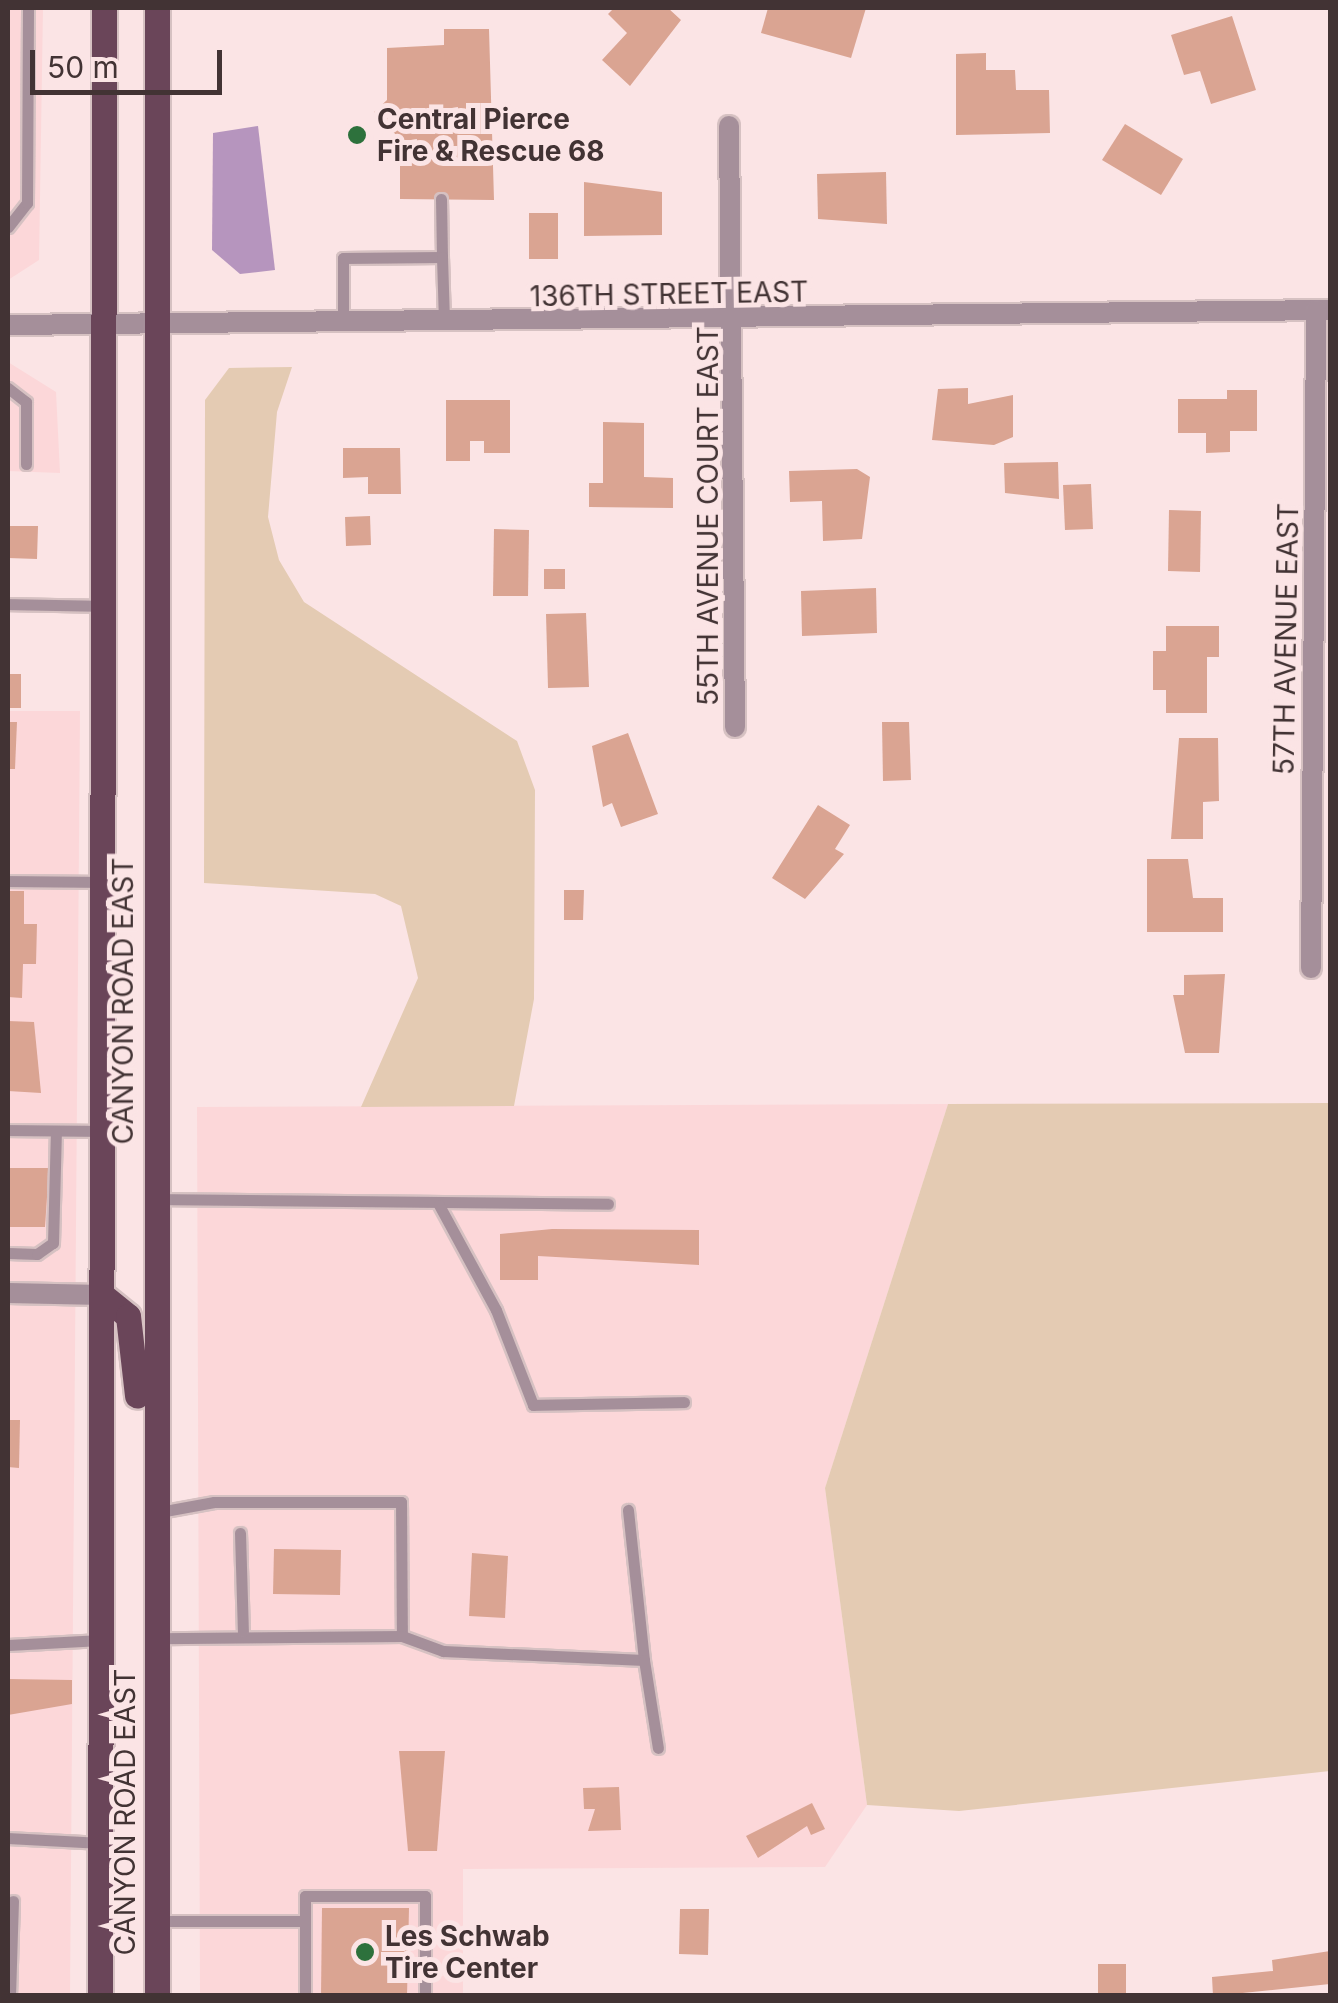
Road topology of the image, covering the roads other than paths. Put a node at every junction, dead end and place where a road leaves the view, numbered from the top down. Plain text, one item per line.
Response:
1 (28, 8) edge
2 (104, 8) edge
3 (157, 8) edge
4 (729, 126) dead end
5 (441, 199) dead end
6 (8, 227) edge
7 (442, 256) junction
8 (1324, 310) edge
9 (736, 322) junction
10 (444, 324) junction
11 (8, 325) edge
12 (343, 325) junction
13 (156, 326) junction
14 (103, 327) junction
15 (8, 388) edge
16 (26, 464) dead end
17 (8, 604) edge
18 (103, 606) junction
19 (735, 727) dead end
20 (8, 880) edge
21 (102, 882) junction
22 (1310, 968) dead end
23 (8, 1130) edge
24 (56, 1130) junction
25 (102, 1131) junction
26 (152, 1199) junction
27 (608, 1204) dead end
28 (439, 1205) junction
29 (8, 1253) edge
30 (8, 1292) edge
31 (102, 1295) junction
32 (684, 1402) dead end
33 (628, 1510) dead end
34 (150, 1514) junction
35 (240, 1532) dead end
36 (243, 1632) junction
37 (402, 1636) junction
38 (154, 1638) junction
39 (101, 1640) junction
40 (8, 1645) edge
41 (644, 1660) junction
42 (658, 1748) dead end
43 (8, 1838) edge
44 (101, 1843) junction
45 (13, 1901) dead end
46 (156, 1921) junction
47 (306, 1921) junction
48 (10, 1996) edge
49 (100, 1996) edge
50 (156, 1996) edge
51 (306, 1996) edge
52 (425, 1996) edge

1 - 6 lane
2 - 14 main road, CANYON ROAD EAST
3 - 13 main road, CANYON ROAD EAST
4 - 9 street, 55TH AVENUE COURT EAST
5 - 7 lane
7 - 10 lane
7 - 12 lane
8 - 9 street, 136TH STREET EAST
8 - 22 street, 57TH AVENUE EAST
9 - 10 street, 136TH STREET EAST
9 - 19 street, 55TH AVENUE COURT EAST
10 - 12 street, 136TH STREET EAST
11 - 14 street, 136TH STREET EAST
12 - 13 street, 136TH STREET EAST
13 - 14 street, 136TH STREET EAST
13 - 26 main road, CANYON ROAD EAST
14 - 18 main road, CANYON ROAD EAST
15 - 16 lane
17 - 18 lane
18 - 21 main road, CANYON ROAD EAST
20 - 21 lane
21 - 25 main road, CANYON ROAD EAST
23 - 24 lane
24 - 25 lane
24 - 29 lane
25 - 31 main road, CANYON ROAD EAST
26 - 28 lane
26 - 34 main road, CANYON ROAD EAST
27 - 28 lane
28 - 32 lane
30 - 31 street
31 - 34 main road
31 - 39 main road, CANYON ROAD EAST
33 - 41 lane
34 - 37 lane
34 - 38 main road, CANYON ROAD EAST
35 - 36 lane
36 - 37 lane
36 - 38 lane
37 - 41 lane
38 - 46 main road, CANYON ROAD EAST
39 - 40 lane
39 - 44 main road, CANYON ROAD EAST
41 - 42 lane
43 - 44 lane
44 - 49 main road, CANYON ROAD EAST
45 - 48 lane
46 - 47 lane
46 - 50 main road, CANYON ROAD EAST
47 - 51 lane
47 - 52 lane

